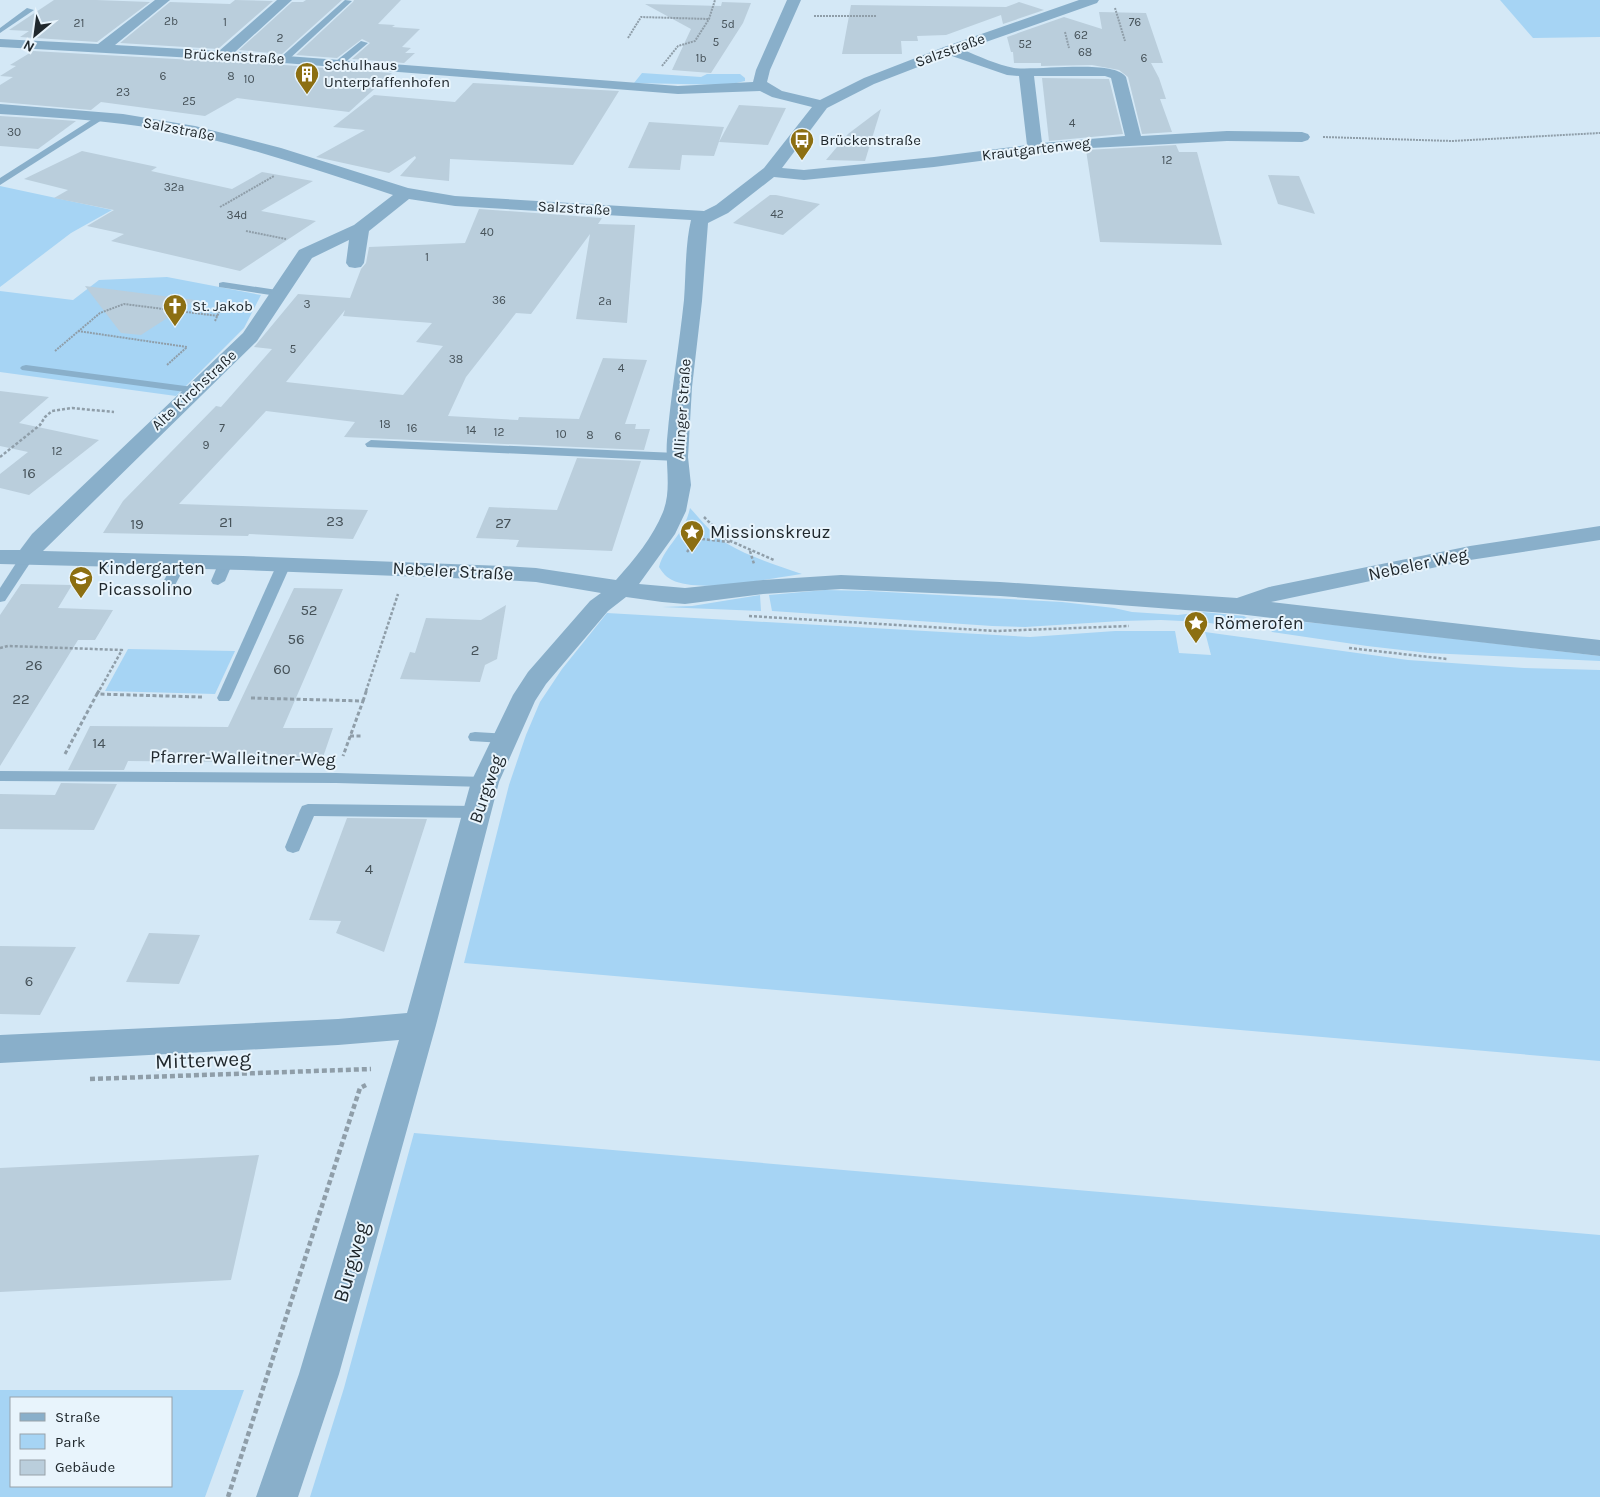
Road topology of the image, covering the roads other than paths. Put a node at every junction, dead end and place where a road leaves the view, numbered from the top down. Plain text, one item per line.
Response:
1 (162, 0) edge
2 (285, 0) edge
3 (794, 0) edge
4 (1056, 0) edge
5 (1092, 0) edge
6 (348, 1) edge
7 (1076, 5) junction
8 (30, 10) dead end
9 (0, 32) edge
10 (0, 43) edge
11 (364, 43) dead end
12 (101, 49) junction
13 (949, 50) junction
14 (224, 55) junction
15 (284, 59) junction
16 (339, 63) junction
17 (1026, 72) junction
18 (763, 86) junction
19 (822, 106) junction
20 (0, 109) edge
21 (102, 116) junction
22 (1302, 137) road end
23 (1134, 140) junction
24 (1035, 148) junction
25 (770, 172) junction
26 (0, 182) edge
27 (406, 193) junction
28 (707, 216) junction
29 (360, 229) junction
30 (354, 263) dead end
31 (223, 285) dead end
32 (277, 293) junction
33 (30, 369) road end
34 (193, 390) junction
35 (371, 444) dead end
36 (676, 457) junction
37 (1600, 533) edge
38 (0, 557) edge
39 (27, 557) junction
40 (181, 561) junction
41 (284, 564) junction
42 (170, 584) dead end
43 (621, 589) junction
44 (0, 598) edge
45 (1238, 606) junction
46 (1600, 648) edge
47 (224, 698) dead end
48 (475, 737) dead end
49 (504, 738) junction
50 (0, 776) edge
51 (485, 782) junction
52 (476, 812) junction
53 (293, 847) dead end
54 (420, 1025) junction
55 (0, 1049) edge
56 (277, 1497) edge

1 - 12 street
2 - 14 street
3 - 18 street
4 - 7 street
5 - 7 street, Salzstraße
6 - 15 lane
7 - 13 street, Salzstraße
8 - 9 lane
10 - 12 street, Brückenstraße
11 - 16 lane
12 - 14 street, Brückenstraße
13 - 17 street
13 - 19 street, Salzstraße
14 - 15 street, Brückenstraße
15 - 16 street, Brückenstraße
16 - 18 street, Brückenstraße
17 - 23 street
17 - 24 street
18 - 19 street, Brückenstraße
19 - 25 street, Salzstraße
20 - 21 street, Salzstraße
21 - 26 lane
21 - 27 street, Salzstraße
22 - 23 street, Krautgartenweg
23 - 24 street, Krautgartenweg
24 - 25 street, Krautgartenweg
25 - 28 street, Salzstraße
27 - 28 street, Salzstraße
27 - 29 street, Alte Kirchstraße
28 - 36 street, Allinger Straße
29 - 30 street
29 - 32 street, Alte Kirchstraße
31 - 32 lane
32 - 34 street, Alte Kirchstraße
33 - 34 lane
34 - 39 street, Alte Kirchstraße
35 - 36 lane
36 - 43 street, Allinger Straße
37 - 45 street, Nebeler Weg
38 - 39 street, Nebeler Straße
39 - 40 street, Nebeler Straße
39 - 44 lane
40 - 41 street, Nebeler Straße
40 - 42 lane
41 - 43 street, Nebeler Straße
41 - 47 lane
43 - 45 street, Nebeler Straße
43 - 49 street, Burgweg
45 - 46 street, Nebeler Straße
48 - 49 lane
49 - 51 street, Burgweg
50 - 51 lane, Pfarrer-Walleitner-Weg
51 - 52 street, Burgweg
52 - 53 lane
52 - 54 street, Burgweg
54 - 55 street
54 - 56 street, Burgweg

